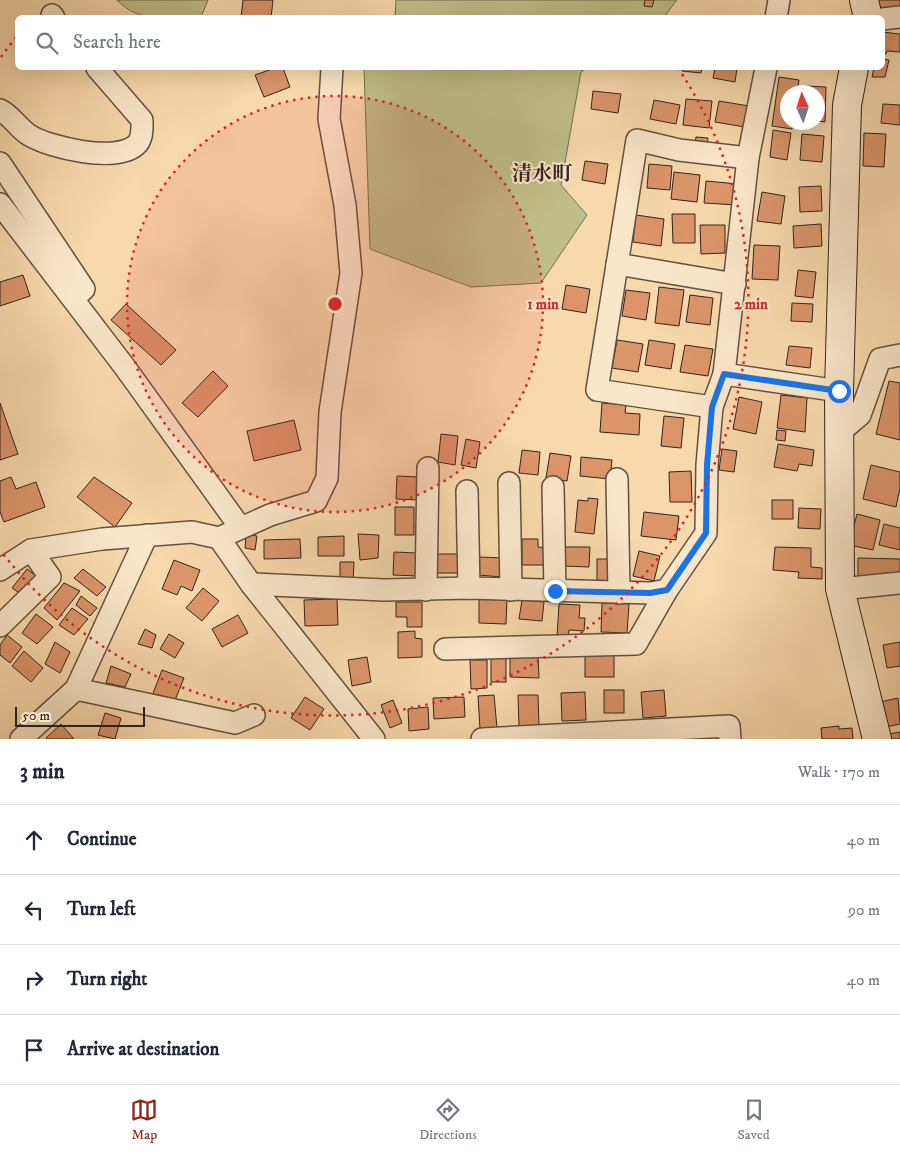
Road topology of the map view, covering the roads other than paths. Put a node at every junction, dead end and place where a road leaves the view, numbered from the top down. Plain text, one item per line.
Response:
1 (779, 0) edge
2 (864, 0) edge
3 (776, 15) edge
4 (867, 15) edge
5 (900, 17) edge
6 (885, 19) edge
7 (99, 70) edge
8 (332, 70) edge
9 (766, 70) edge
10 (851, 70) edge
11 (0, 110) edge
12 (748, 158) junction
13 (0, 163) edge
14 (0, 204) edge
15 (617, 264) junction
16 (735, 284) junction
17 (73, 299) junction
18 (900, 356) edge
19 (724, 374) junction
20 (839, 391) junction
21 (712, 407) junction
22 (841, 430) junction
23 (428, 468) dead end
24 (617, 479) dead end
25 (509, 483) dead end
26 (553, 487) dead end
27 (467, 491) dead end
28 (240, 527) junction
29 (147, 535) junction
30 (219, 538) junction
31 (31, 550) junction
32 (0, 570) edge
33 (900, 583) edge
34 (251, 584) junction
35 (469, 588) junction
36 (840, 589) junction
37 (426, 590) junction
38 (511, 590) junction
39 (667, 590) junction
40 (555, 591) junction
41 (619, 593) junction
42 (0, 626) edge
43 (444, 649) dead end
44 (76, 689) junction
45 (254, 714) dead end
46 (21, 739) edge
47 (374, 739) edge
48 (482, 739) edge
49 (730, 739) edge
50 (877, 739) edge

1 - 3 street
2 - 4 street
5 - 6 street
7 - 11 street
8 - 28 street
9 - 12 street
10 - 20 street
12 - 15 street
12 - 16 street
13 - 17 street
14 - 17 street
15 - 16 street
15 - 21 street
16 - 19 street
17 - 28 street
18 - 22 street
19 - 20 street
19 - 21 street
20 - 22 street
21 - 39 street
22 - 36 street
23 - 37 street
24 - 41 street
25 - 38 street
26 - 40 street
27 - 35 street
28 - 30 street
29 - 30 street
29 - 31 street
29 - 44 street
30 - 34 street
31 - 32 street
31 - 42 street
33 - 36 street
34 - 37 street
34 - 47 street
35 - 37 street
35 - 38 street
36 - 50 street
38 - 40 street
39 - 41 street
39 - 43 street
40 - 41 street
44 - 45 street
44 - 46 street
48 - 49 street

